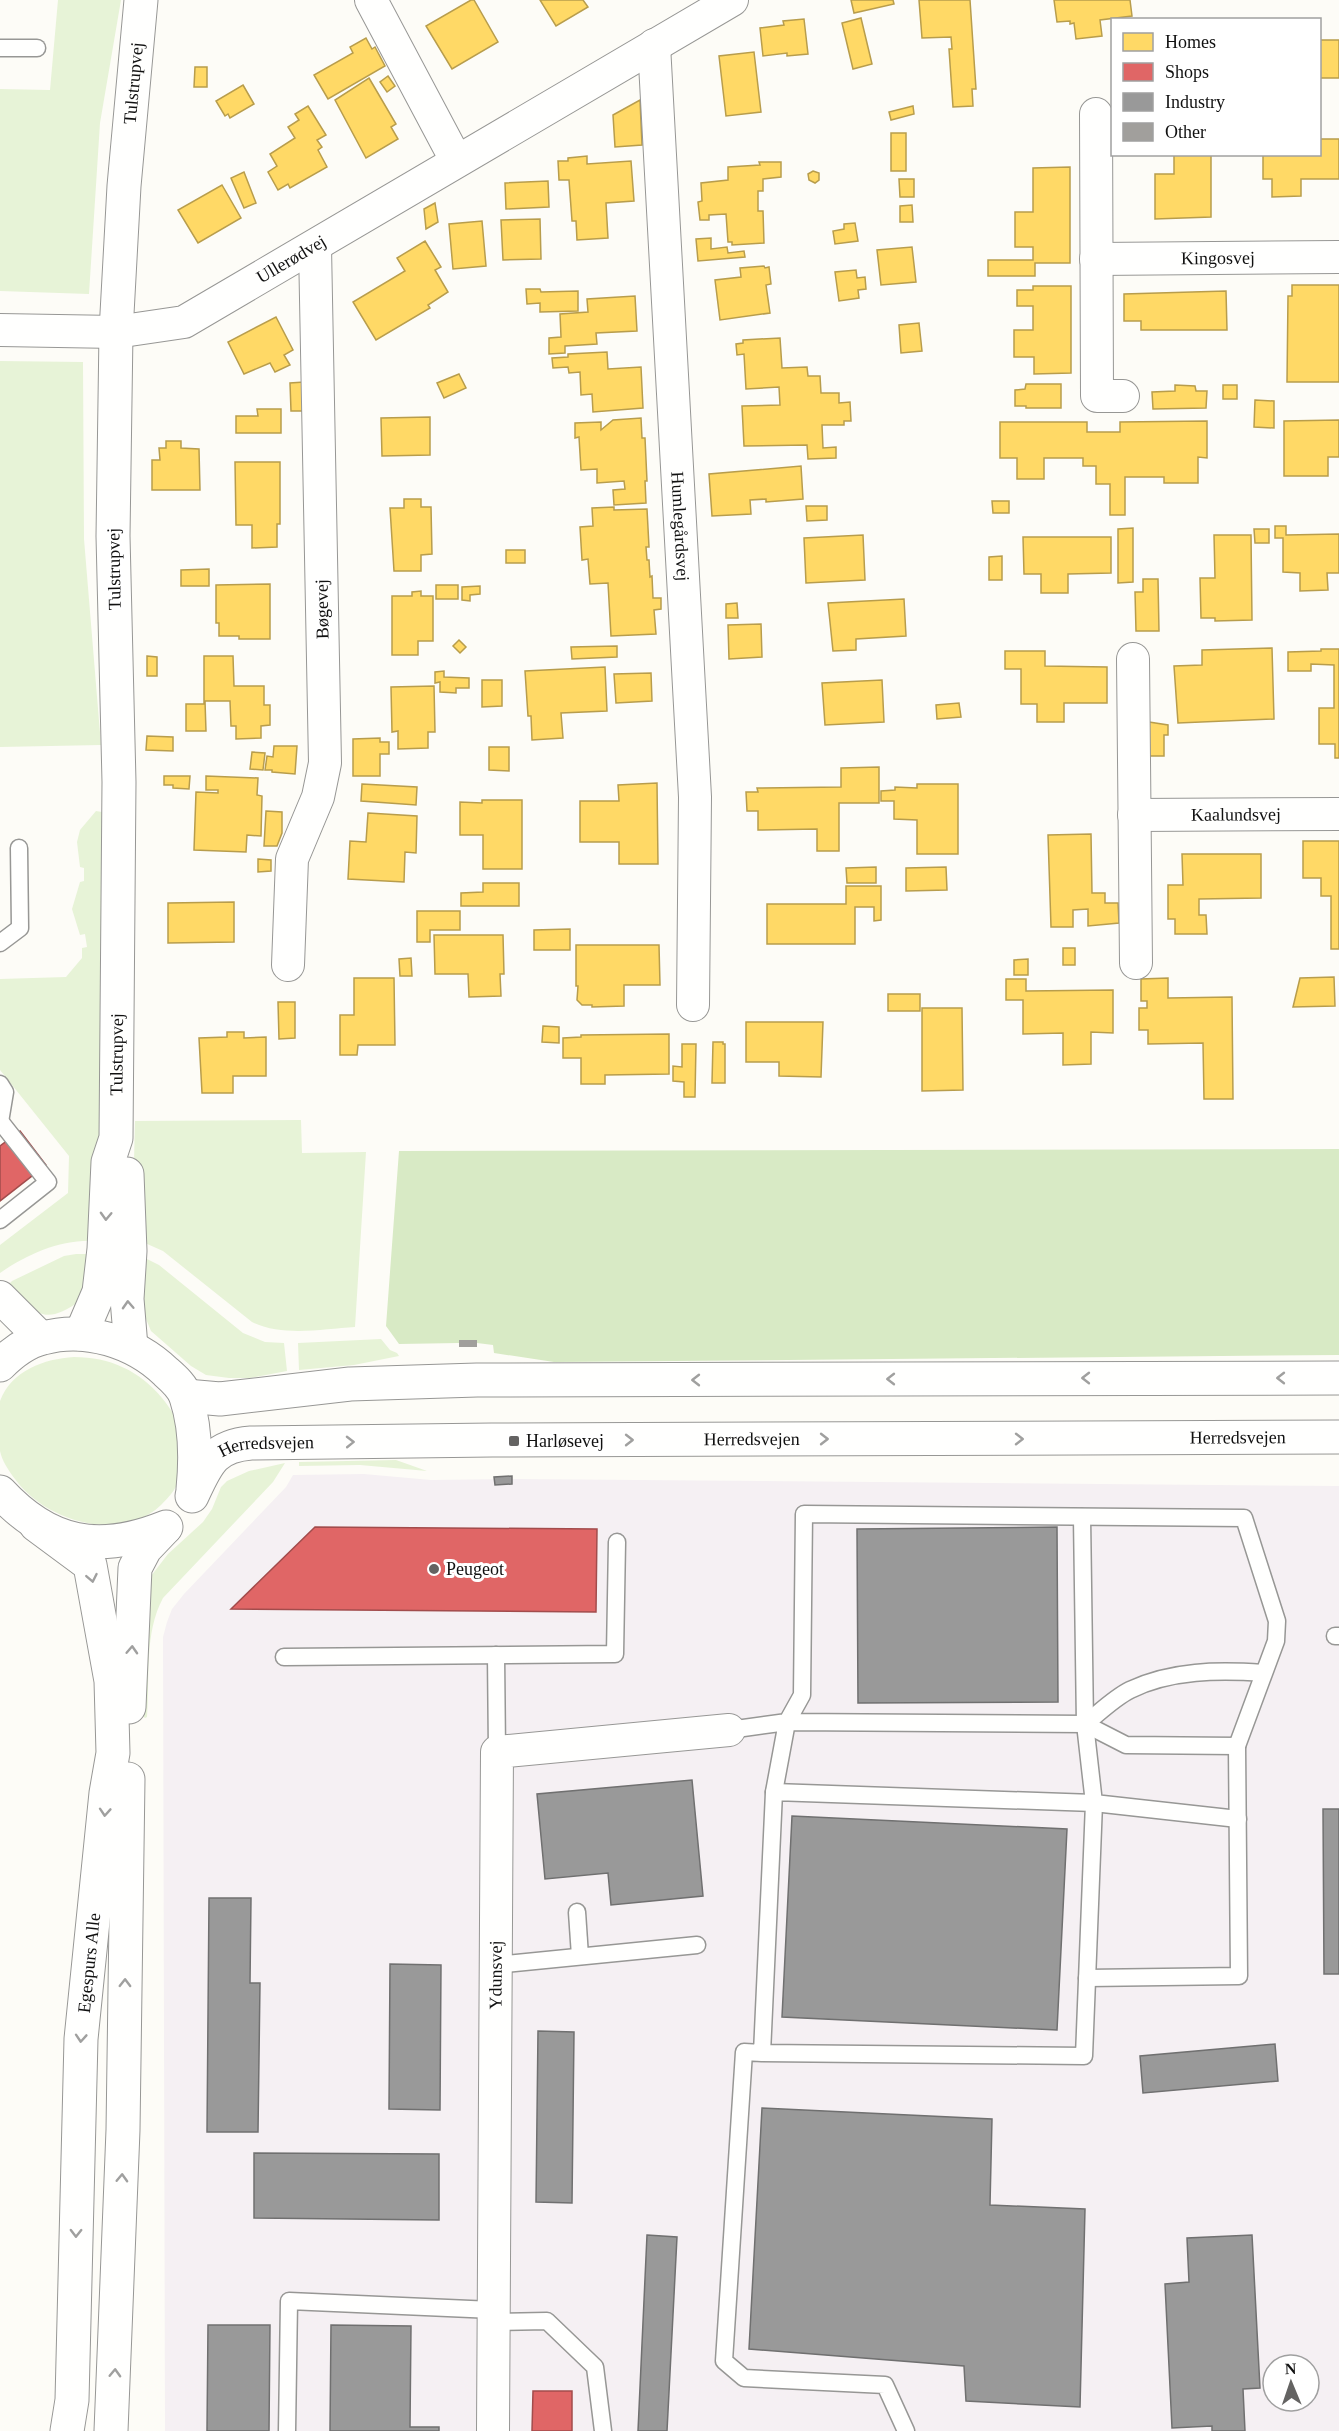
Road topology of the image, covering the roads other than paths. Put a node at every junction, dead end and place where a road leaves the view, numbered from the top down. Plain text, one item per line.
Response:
1 (141, 0) edge
2 (370, 0) edge
3 (732, 0) edge
4 (654, 45) junction
5 (0, 48) edge
6 (37, 48) dead end
7 (1096, 114) dead end
8 (456, 160) junction
9 (315, 247) junction
10 (1339, 257) edge
11 (1096, 259) junction
12 (0, 330) edge
13 (117, 332) junction
14 (1123, 396) dead end
15 (1133, 659) dead end
16 (1339, 814) edge
17 (1134, 815) junction
18 (19, 848) dead end
19 (0, 943) edge
20 (1136, 963) dead end
21 (288, 965) dead end
22 (693, 1005) dead end
23 (0, 1084) edge
24 (1, 1125) edge
25 (116, 1138) junction
26 (0, 1220) edge
27 (0, 1296) edge
28 (81, 1334) junction
29 (41, 1338) junction
30 (131, 1347) junction
31 (0, 1363) edge
32 (1339, 1378) edge
33 (186, 1396) junction
34 (1339, 1437) edge
35 (0, 1492) edge
36 (192, 1496) junction
37 (1082, 1517) junction
38 (36, 1525) junction
39 (165, 1528) junction
40 (617, 1542) dead end
41 (496, 1655) junction
42 (284, 1657) dead end
43 (1263, 1673) junction
44 (787, 1722) junction
45 (1085, 1724) junction
46 (729, 1730) joint
47 (1237, 1746) junction
48 (497, 1752) junction
49 (774, 1792) junction
50 (1094, 1803) junction
51 (1238, 1819) junction
52 (577, 1912) dead end
53 (697, 1945) dead end
54 (580, 1956) junction
55 (496, 1965) junction
56 (1087, 1978) junction
57 (762, 2053) junction
58 (493, 2316) junction
59 (68, 2431) edge
60 (111, 2431) edge
61 (287, 2431) edge
62 (493, 2431) edge
63 (603, 2431) edge
64 (906, 2431) edge

1 - 13 street, Tulstrupvej
2 - 8 street
3 - 4 street, Ullerødvej
4 - 8 street, Ullerødvej
4 - 22 street, Humlegårdsvej
5 - 6 lane
7 - 11 street
8 - 9 street, Ullerødvej
9 - 13 street, Ullerødvej
9 - 21 street, Bøgevej
10 - 11 street, Kingosvej
11 - 14 street
12 - 13 street, Ullerødvej
13 - 25 street, Tulstrupvej
15 - 17 street
16 - 17 street, Kaalundsvej
17 - 20 street
18 - 19 lane
23 - 24 lane
24 - 26 lane
25 -> 28 street, Tulstrupvej
30 -> 25 street, Tulstrupvej
27 - 29 street
28 - 29 street
28 - 30 street
29 - 31 street
30 - 33 street
32 -> 33 street
33 - 36 street
36 -> 34 street, Herredsvejen
35 - 38 street
36 - 39 street, Herredsvejen
37 - 43 lane
37 - 44 lane
37 - 45 lane
38 - 39 street
38 -> 59 street, Egespurs Alle
60 -> 39 street, Egespurs Alle
40 - 41 lane
41 - 42 lane
41 - 48 lane
43 - 45 lane
43 - 47 lane
44 - 45 lane
44 - 46 lane
44 - 49 lane
45 - 47 lane
45 - 50 lane
46 - 48 street
47 - 51 lane
48 - 55 street, Ydunsvej
49 - 50 lane
49 - 57 lane
50 - 51 lane
50 - 56 lane
51 - 56 lane
52 - 54 lane
53 - 54 lane
54 - 55 lane
55 - 58 street, Ydunsvej
56 - 57 lane
57 - 64 lane
58 - 61 lane
58 - 62 street, Ydunsvej
58 - 63 lane

